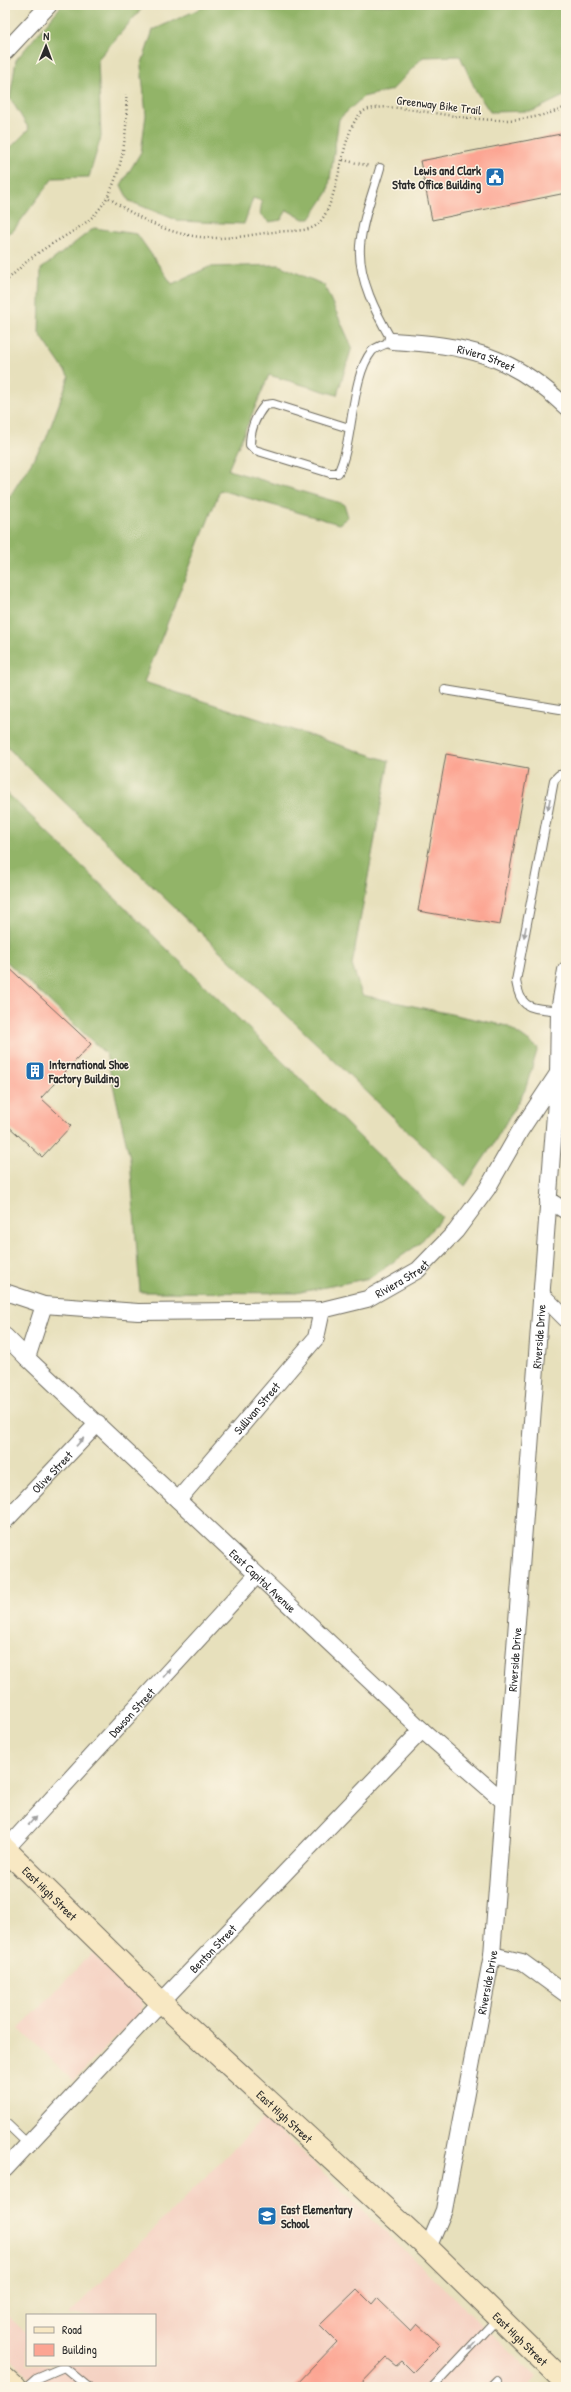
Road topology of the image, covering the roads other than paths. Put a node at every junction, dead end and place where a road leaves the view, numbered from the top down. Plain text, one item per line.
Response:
1 (49, 5) edge
2 (5, 52) edge
3 (380, 168) road end
4 (392, 341) junction
5 (566, 407) edge
6 (349, 428) junction
7 (445, 690) dead end
8 (566, 710) edge
9 (566, 774) edge
10 (566, 970) edge
11 (559, 1011) junction
12 (562, 1073) edge
13 (548, 1200) junction
14 (566, 1211) edge
15 (5, 1292) edge
16 (541, 1294) junction
17 (44, 1305) junction
18 (322, 1310) junction
19 (566, 1319) edge
20 (5, 1336) edge
21 (26, 1358) junction
22 (98, 1423) junction
23 (178, 1500) junction
24 (5, 1521) edge
25 (257, 1575) junction
26 (422, 1730) junction
27 (502, 1800) junction
28 (5, 1849) edge
29 (492, 1955) junction
30 (566, 1994) edge
31 (161, 2002) junction
32 (5, 2122) edge
33 (28, 2144) junction
34 (5, 2169) edge
35 (428, 2248) junction
36 (498, 2317) junction
37 (566, 2383) edge
38 (12, 2384) edge
39 (88, 2387) edge
40 (433, 2387) edge

1 - 2 street
3 - 4 lane
4 - 5 street, Riviera Street
4 - 6 lane
6 - 6 lane
7 - 8 lane
9 -> 11 lane
10 - 11 street
11 - 12 street
12 - 13 street, Riverside Drive
12 - 18 street, Riviera Street
13 - 14 street
13 - 16 street, Riverside Drive
15 - 17 street
16 - 19 street
16 - 27 street, Riverside Drive
17 - 18 street, Riviera Street
17 - 21 street
18 - 23 street, Sullivan Street
20 - 21 street, East Capitol Avenue
21 - 22 street, East Capitol Avenue
22 - 23 street, East Capitol Avenue
24 -> 22 street, Olive Street
23 - 25 street, East Capitol Avenue
25 - 26 street, East Capitol Avenue
28 -> 25 street, Dawson Street
26 - 27 street, East Capitol Avenue
26 - 31 street, Benton Street
27 - 29 street, Riverside Drive
28 - 31 main road, East High Street
29 - 30 street
29 - 35 street, Riverside Drive
31 - 33 street, Benton Street
31 - 35 main road, East High Street
32 - 33 lane
33 - 34 street, Benton Street
35 - 36 main road, East High Street
36 - 37 main road, East High Street
36 -> 40 lane
38 - 39 lane

